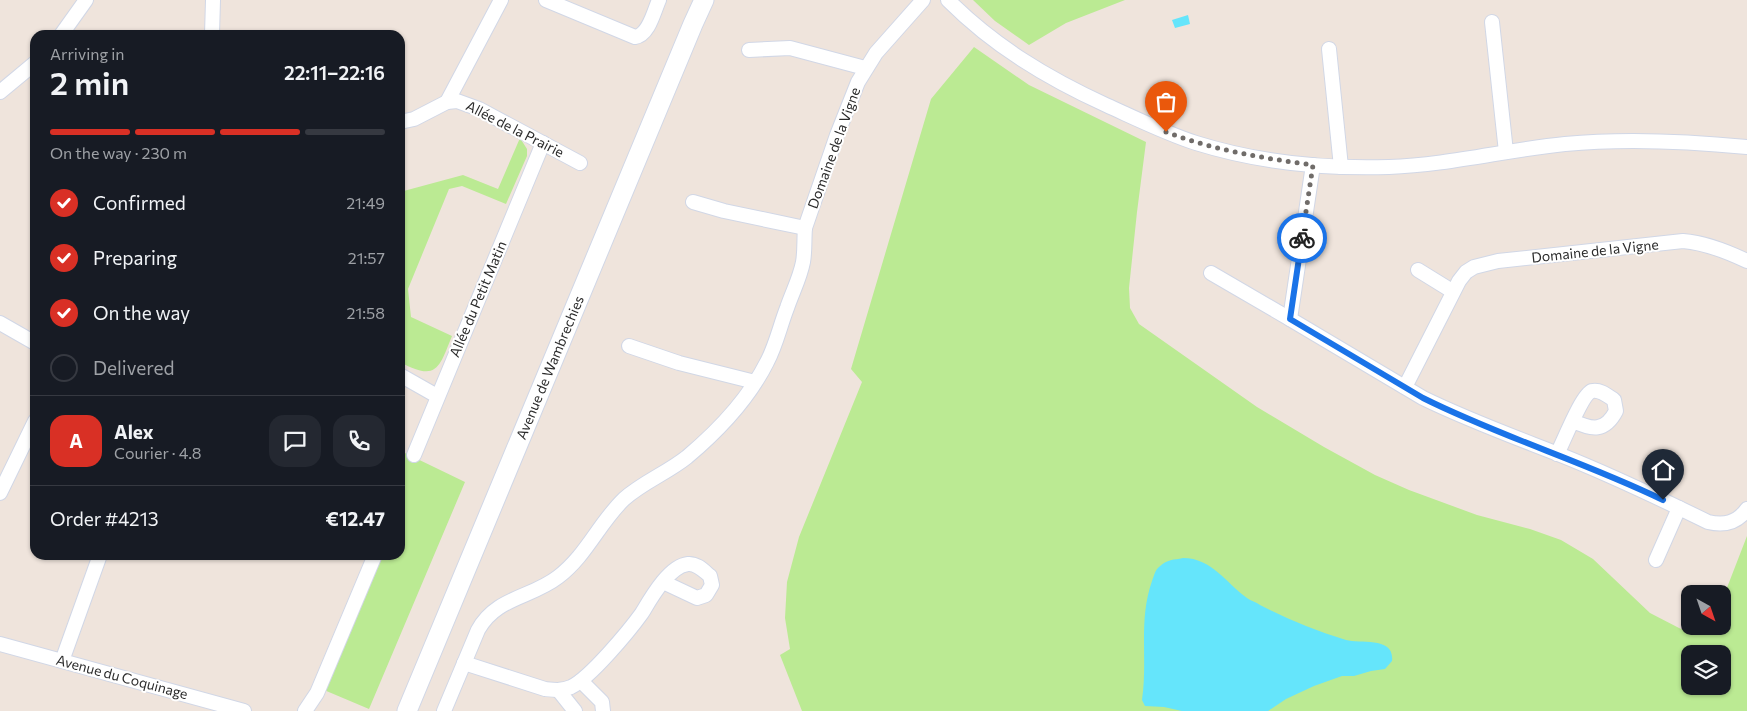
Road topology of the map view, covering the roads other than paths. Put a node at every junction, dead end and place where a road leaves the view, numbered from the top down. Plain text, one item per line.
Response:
1 (86, 0) edge
2 (213, 0) edge
3 (501, 0) edge
4 (546, 0) edge
5 (659, 0) edge
6 (703, 0) edge
7 (923, 0) edge
8 (948, 0) edge
9 (1492, 22) dead end
10 (65, 30) edge
11 (212, 30) edge
12 (1328, 49) dead end
13 (748, 50) dead end
14 (30, 67) edge
15 (865, 68) junction
16 (0, 92) edge
17 (447, 102) junction
18 (405, 121) edge
19 (542, 143) junction
20 (1747, 146) edge
21 (1506, 152) junction
22 (580, 163) dead end
23 (1313, 165) junction
24 (1340, 167) junction
25 (693, 202) dead end
26 (805, 228) junction
27 (1747, 261) edge
28 (1418, 270) dead end
29 (1211, 273) dead end
30 (1452, 291) junction
31 (1290, 319) junction
32 (0, 322) edge
33 (30, 340) edge
34 (629, 346) dead end
35 (405, 378) edge
36 (755, 382) junction
37 (1405, 387) junction
38 (438, 396) junction
39 (1573, 421) dead end
40 (30, 431) edge
41 (1557, 454) junction
42 (414, 455) dead end
43 (0, 493) edge
44 (1679, 508) junction
45 (1747, 509) edge
46 (98, 560) edge
47 (373, 560) edge
48 (1656, 560) dead end
49 (663, 582) dead end
50 (0, 644) edge
51 (62, 661) junction
52 (464, 663) junction
53 (581, 681) junction
54 (559, 691) junction
55 (244, 711) edge
56 (305, 711) edge
57 (407, 711) edge
58 (444, 711) edge
59 (575, 711) edge
60 (603, 711) edge

1 - 10 street
2 - 11 street
3 - 17 street, Allée de la Prairie
4 - 5 street
6 - 57 main road, Avenue de Wambrechies
7 - 15 street, Domaine de la Vigne
8 - 23 street
9 - 21 street
12 - 24 street
13 - 15 street
14 - 16 street
15 - 26 street, Domaine de la Vigne
17 - 18 street, Allée de la Prairie
17 - 19 street, Allée de la Prairie
19 - 22 street, Allée de la Prairie
19 - 38 street, Allée du Petit Matin
20 - 21 street
21 - 24 street
23 - 24 street
23 - 31 street
25 - 26 street
26 - 36 street, Domaine de la Vigne
27 - 30 street, Domaine de la Vigne
28 - 30 street
29 - 31 street
30 - 37 street, Domaine de la Vigne
31 - 37 street
32 - 33 street
34 - 36 street
35 - 38 street
36 - 52 street, Domaine de la Vigne
37 - 41 street
38 - 42 street, Allée du Petit Matin
39 - 41 street
40 - 43 street
41 - 44 street
44 - 45 street
44 - 48 street
46 - 51 street
47 - 56 street
49 - 53 street
50 - 51 street, Avenue du Coquinage
51 - 55 street, Avenue du Coquinage
52 - 54 street
52 - 58 street, Domaine de la Vigne
53 - 54 street
53 - 60 street
54 - 59 street

